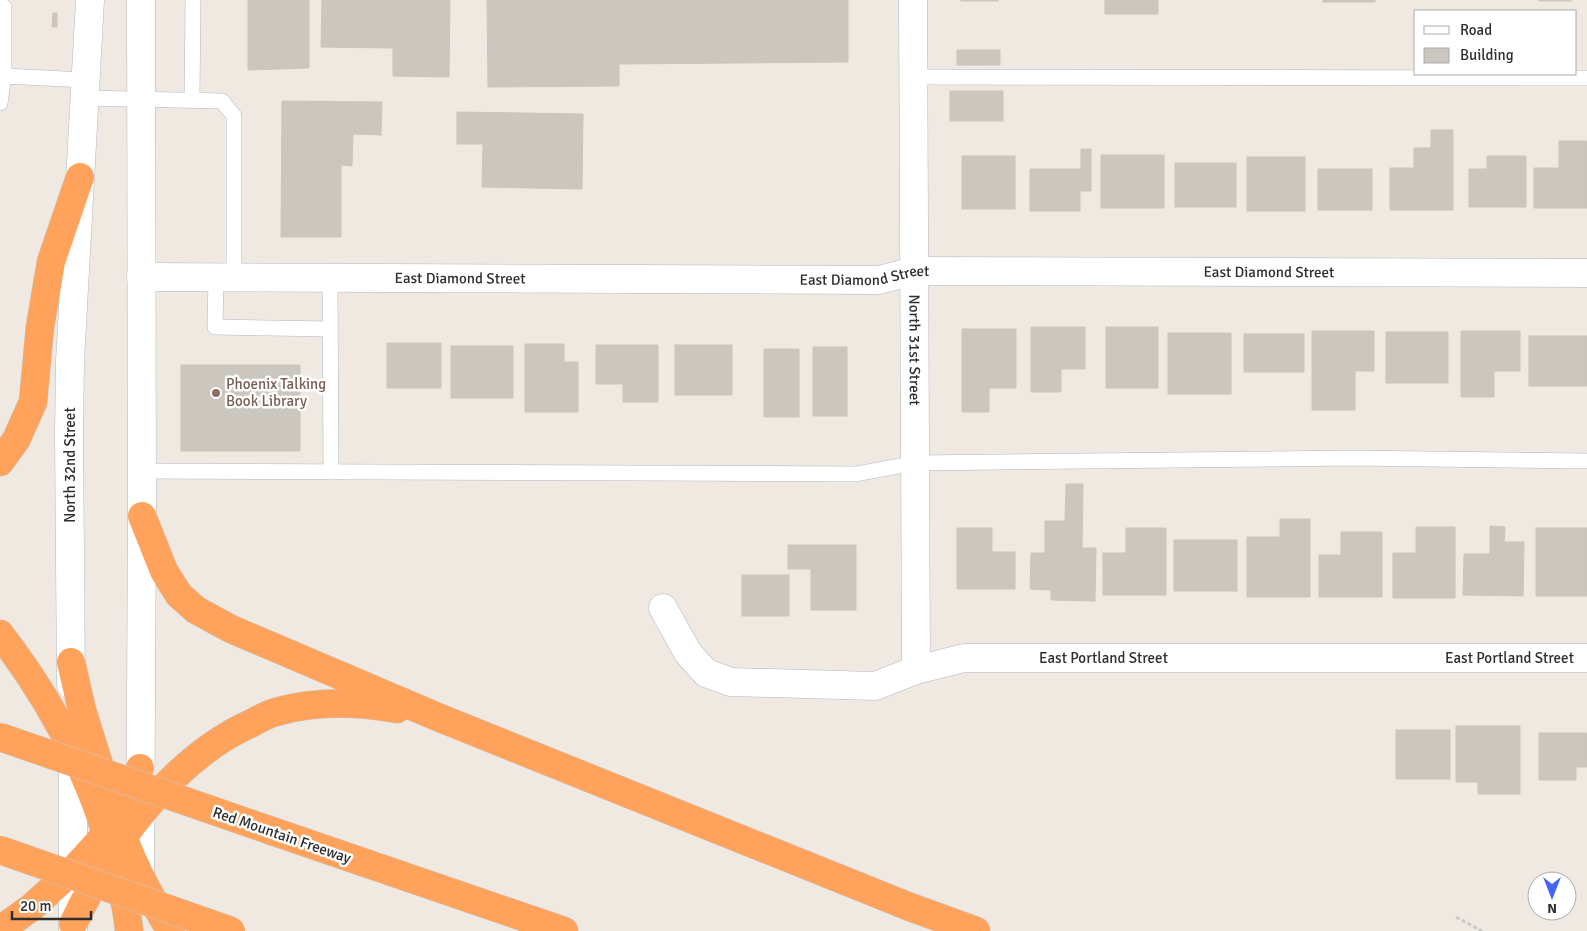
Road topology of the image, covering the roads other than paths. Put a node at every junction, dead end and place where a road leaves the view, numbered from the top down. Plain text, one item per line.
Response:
1 (90, 0) edge
2 (141, 0) edge
3 (193, 0) edge
4 (913, 0) edge
5 (0, 6) edge
6 (4, 76) junction
7 (913, 77) junction
8 (1587, 78) edge
9 (85, 89) junction
10 (141, 99) junction
11 (192, 100) junction
12 (0, 103) edge
13 (80, 177) junction
14 (914, 271) junction
15 (1587, 273) edge
16 (141, 277) junction
17 (225, 277) junction
18 (330, 278) junction
19 (330, 328) junction
20 (1587, 461) edge
21 (0, 462) edge
22 (915, 464) junction
23 (142, 471) junction
24 (331, 472) junction
25 (142, 516) junction
26 (663, 608) dead end
27 (0, 634) edge
28 (1587, 658) edge
29 (71, 662) junction
30 (916, 670) junction
31 (440, 718) junction
32 (0, 737) edge
33 (73, 753) junction
34 (120, 832) junction
35 (0, 850) edge
36 (73, 870) junction
37 (140, 875) junction
38 (73, 927) edge
39 (0, 930) edge
40 (130, 931) edge
41 (140, 931) edge
42 (172, 931) edge
43 (231, 931) edge
44 (564, 931) edge
45 (976, 931) edge

1 - 9 street, North 32nd Street
2 - 10 street
3 - 11 lane
4 - 7 street, North 31st Street
5 - 6 lane
6 - 9 lane
6 - 12 lane
7 - 8 lane
7 - 14 street, North 31st Street
9 - 10 lane
9 - 13 street, North 32nd Street
10 - 11 lane
10 - 16 street
11 - 17 lane
13 - 21 highway
13 - 29 street, North 32nd Street
14 - 15 street, East Diamond Street
14 - 18 street, East Diamond Street
14 - 22 street, North 31st Street
16 - 17 street, East Diamond Street
16 - 23 street
17 - 18 street, East Diamond Street
17 - 19 lane
18 - 19 lane
19 - 24 lane
20 - 22 lane
22 - 24 lane
22 - 30 street, North 31st Street
23 - 24 lane
23 - 25 street
25 - 31 highway
25 - 34 street
26 - 30 street, East Portland Street
27 - 33 highway
28 - 30 street, East Portland Street
29 - 33 street, North 32nd Street
29 - 34 highway
31 - 34 highway
31 - 45 highway
32 - 44 highway, Red Mountain Freeway, bridge
33 - 34 highway
33 - 36 street, North 32nd Street
34 - 36 highway
34 - 37 street
34 - 38 highway
34 - 40 highway
35 - 43 highway, bridge
36 - 38 street, North 32nd Street
36 - 39 highway
37 - 41 street
37 - 42 highway

